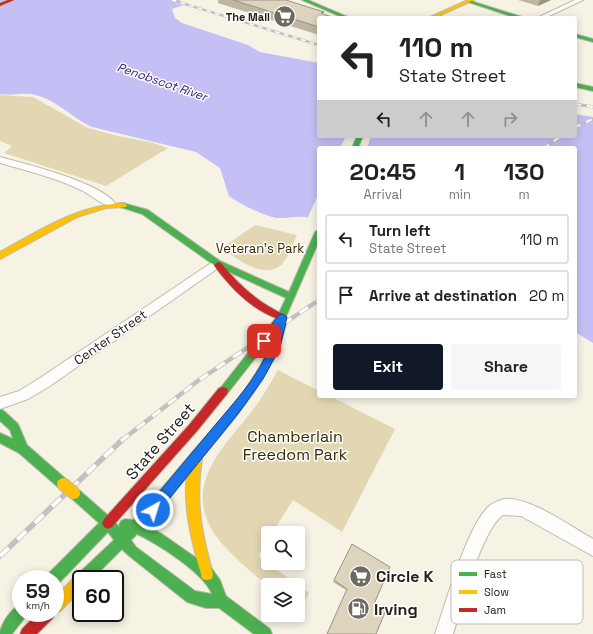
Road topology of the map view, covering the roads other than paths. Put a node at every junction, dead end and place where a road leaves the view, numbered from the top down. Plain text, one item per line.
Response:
1 (12, 0) edge
2 (304, 0) edge
3 (314, 0) edge
4 (468, 0) edge
5 (580, 0) edge
6 (0, 5) edge
7 (343, 16) edge
8 (353, 16) edge
9 (434, 16) edge
10 (514, 16) edge
11 (544, 16) edge
12 (577, 36) edge
13 (593, 41) edge
14 (577, 85) edge
15 (593, 89) edge
16 (1, 160) edge
17 (110, 204) junction
18 (317, 235) edge
19 (0, 256) edge
20 (217, 263) junction
21 (291, 297) junction
22 (282, 317) junction
23 (0, 403) edge
24 (0, 414) edge
25 (0, 438) edge
26 (23, 449) junction
27 (197, 456) junction
28 (108, 523) junction
29 (136, 527) junction
30 (122, 541) junction
31 (593, 548) edge
32 (471, 560) edge
33 (62, 570) edge
34 (92, 570) edge
35 (207, 574) junction
36 (72, 590) edge
37 (64, 597) edge
38 (221, 601) junction
39 (451, 615) edge
40 (12, 622) edge
41 (39, 622) edge
42 (4, 634) edge
43 (26, 634) edge
44 (265, 634) edge
45 (444, 634) edge

1 - 6 main road
2 - 7 main road
3 - 8 main road
4 - 9 main road
4 - 10 main road
5 - 11 street
12 - 13 main road
14 - 15 main road
16 - 17 street
17 - 19 main road
17 - 20 main road
18 - 21 main road, State Street
20 - 21 main road
20 - 22 main road
20 - 23 street, Center Street
21 - 22 main road, State Street
22 - 27 main road, State Street
22 - 28 main road, State Street
24 - 26 main road
25 - 26 main road
26 - 28 main road, bridge
27 - 29 main road, State Street
27 - 35 main road
28 - 29 main road
28 - 30 main road
28 - 33 main road, State Street
29 - 30 main road, State Street
29 - 35 main road
30 - 34 main road, State Street
30 - 38 main road
31 - 32 street
35 - 38 main road
36 - 37 main road, State Street
38 - 44 main road
39 - 45 street
40 - 42 main road
41 - 43 main road

